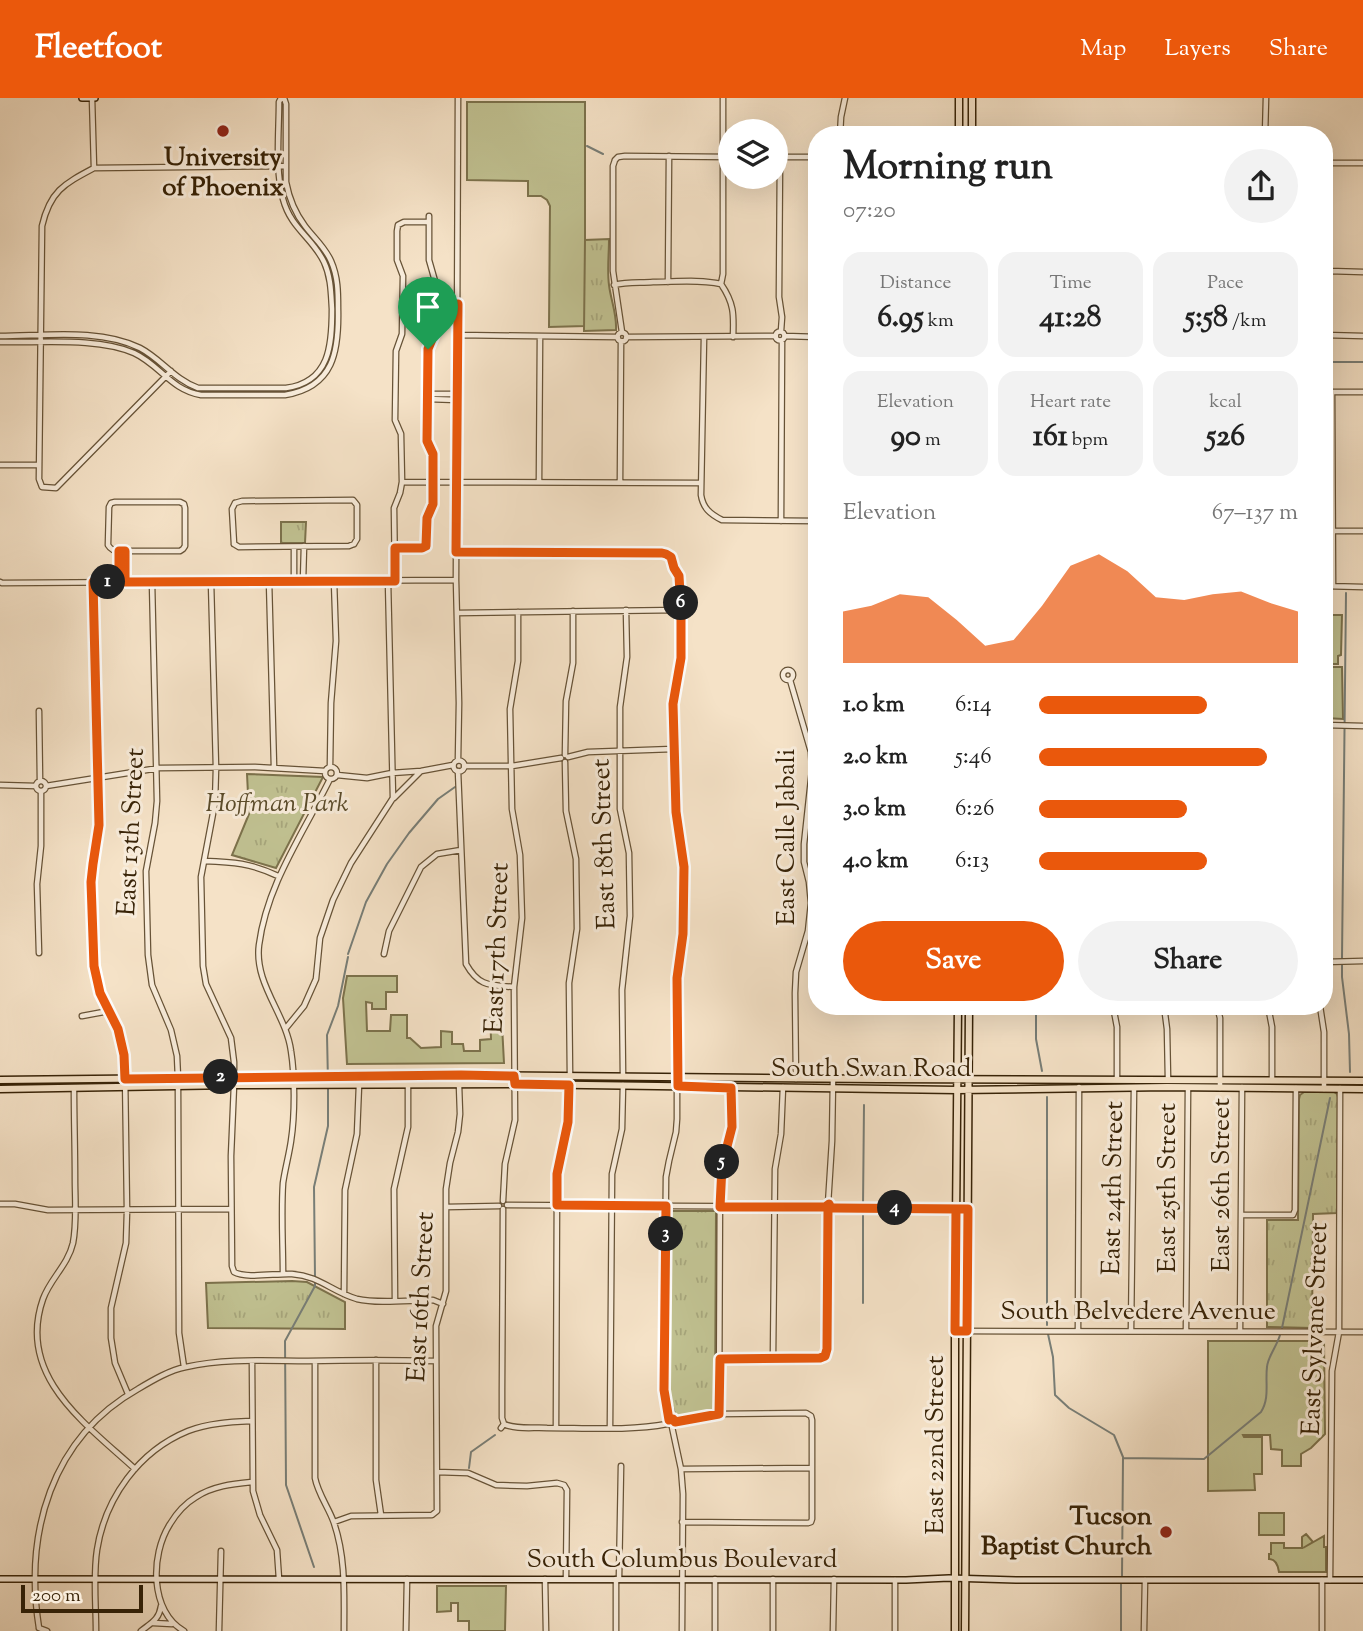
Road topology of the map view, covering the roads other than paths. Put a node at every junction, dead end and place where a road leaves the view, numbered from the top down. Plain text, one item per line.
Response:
1 (82, 98) edge
2 (94, 98) edge
3 (283, 98) edge
4 (458, 98) edge
5 (723, 98) edge
6 (845, 98) edge
7 (959, 98) edge
8 (972, 98) edge
9 (1266, 98) edge
10 (724, 119) edge
11 (841, 126) edge
12 (959, 126) edge
13 (972, 126) edge
14 (1265, 126) edge
15 (669, 156) junction
16 (718, 157) edge
17 (788, 157) edge
18 (808, 157) edge
19 (1333, 163) edge
20 (1363, 163) edge
21 (279, 166) junction
22 (286, 166) junction
23 (94, 168) junction
24 (726, 189) edge
25 (778, 189) edge
26 (429, 215) dead end
27 (429, 222) junction
28 (1333, 271) edge
29 (1363, 272) edge
30 (668, 282) junction
31 (721, 284) junction
32 (614, 285) junction
33 (402, 304) junction
34 (435, 304) junction
35 (458, 304) junction
36 (458, 335) junction
37 (1333, 335) edge
38 (1363, 335) edge
39 (0, 336) edge
40 (41, 336) junction
41 (540, 336) junction
42 (783, 336) junction
43 (704, 337) junction
44 (733, 337) junction
45 (808, 337) edge
46 (622, 339) junction
47 (0, 342) edge
48 (40, 342) junction
49 (171, 371) junction
50 (166, 376) junction
51 (1333, 392) edge
52 (1363, 392) edge
53 (428, 397) junction
54 (457, 397) junction
55 (0, 465) edge
56 (39, 466) junction
57 (402, 482) junction
58 (433, 482) junction
59 (456, 482) junction
60 (539, 482) junction
61 (620, 482) junction
62 (701, 483) junction
63 (781, 521) junction
64 (808, 522) edge
65 (1333, 531) joint
66 (1363, 531) edge
67 (294, 547) junction
68 (303, 547) junction
69 (395, 548) junction
70 (122, 551) junction
71 (456, 552) junction
72 (456, 580) junction
73 (270, 581) junction
74 (294, 581) junction
75 (303, 581) junction
76 (388, 581) junction
77 (395, 581) junction
78 (93, 582) junction
79 (122, 582) junction
80 (152, 582) junction
81 (211, 582) junction
82 (334, 582) junction
83 (1, 583) edge
84 (1333, 586) joint
85 (1363, 587) edge
86 (626, 610) junction
87 (681, 610) junction
88 (573, 611) junction
89 (518, 612) junction
90 (457, 613) junction
91 (790, 680) dead end
92 (39, 711) dead end
93 (1333, 725) edge
94 (1363, 726) edge
95 (808, 742) edge
96 (673, 749) junction
97 (621, 751) junction
98 (565, 758) junction
99 (458, 760) junction
100 (453, 765) junction
101 (464, 766) junction
102 (512, 766) junction
103 (274, 767) junction
104 (330, 767) junction
105 (156, 768) junction
106 (216, 768) junction
107 (325, 771) junction
108 (421, 771) junction
109 (458, 771) junction
110 (392, 773) junction
111 (337, 775) junction
112 (98, 777) junction
113 (330, 779) junction
114 (38, 784) junction
115 (0, 785) edge
116 (46, 786) junction
117 (41, 791) junction
118 (393, 798) junction
119 (808, 808) edge
120 (461, 850) junction
121 (204, 861) junction
122 (278, 876) junction
123 (808, 878) edge
124 (808, 924) edge
125 (39, 953) dead end
126 (384, 954) dead end
127 (1363, 961) edge
128 (1333, 962) edge
129 (514, 987) junction
130 (109, 1011) junction
131 (958, 1015) edge
132 (969, 1015) edge
133 (1115, 1015) edge
134 (1165, 1015) edge
135 (1219, 1015) edge
136 (1270, 1015) edge
137 (1321, 1015) edge
138 (82, 1016) dead end
139 (286, 1028) junction
140 (293, 1076) junction
141 (408, 1076) junction
142 (514, 1076) junction
143 (569, 1076) junction
144 (623, 1076) junction
145 (678, 1077) junction
146 (178, 1078) junction
147 (125, 1079) junction
148 (796, 1079) junction
149 (833, 1079) junction
150 (1117, 1079) junction
151 (1168, 1079) junction
152 (0, 1080) edge
153 (958, 1080) junction
154 (968, 1080) junction
155 (1078, 1080) junction
156 (1219, 1080) junction
157 (1242, 1080) junction
158 (1272, 1080) junction
159 (1324, 1080) junction
160 (234, 1081) junction
161 (1363, 1081) edge
162 (408, 1084) junction
163 (459, 1084) junction
164 (515, 1084) junction
165 (1341, 1084) junction
166 (359, 1085) junction
167 (569, 1085) junction
168 (177, 1086) junction
169 (293, 1086) junction
170 (623, 1086) junction
171 (678, 1086) junction
172 (783, 1087) junction
173 (1134, 1087) junction
174 (125, 1088) junction
175 (731, 1088) junction
176 (833, 1088) junction
177 (1080, 1088) junction
178 (1188, 1088) junction
179 (1220, 1088) junction
180 (1242, 1088) junction
181 (1296, 1088) junction
182 (1324, 1088) junction
183 (0, 1089) edge
184 (74, 1089) junction
185 (968, 1089) junction
186 (1363, 1089) edge
187 (957, 1090) junction
188 (0, 1204) edge
189 (503, 1205) junction
190 (557, 1205) junction
191 (612, 1206) junction
192 (666, 1206) junction
193 (446, 1207) junction
194 (720, 1207) junction
195 (774, 1207) junction
196 (828, 1207) junction
197 (231, 1209) junction
198 (956, 1209) junction
199 (968, 1209) junction
200 (76, 1210) junction
201 (178, 1210) junction
202 (127, 1211) junction
203 (1241, 1215) junction
204 (283, 1273) junction
205 (344, 1294) junction
206 (395, 1301) junction
207 (443, 1304) junction
208 (955, 1331) junction
209 (967, 1331) junction
210 (1078, 1331) junction
211 (1132, 1331) junction
212 (1186, 1331) junction
213 (1240, 1331) junction
214 (1339, 1332) junction
215 (1363, 1332) edge
216 (773, 1358) junction
217 (720, 1359) junction
218 (315, 1360) junction
219 (376, 1360) junction
220 (436, 1360) junction
221 (252, 1361) junction
222 (184, 1367) junction
223 (128, 1394) junction
224 (719, 1414) junction
225 (252, 1421) junction
226 (671, 1423) junction
227 (90, 1427) junction
228 (610, 1427) junction
229 (556, 1428) junction
230 (621, 1466) dead end
231 (812, 1468) junction
232 (135, 1469) junction
233 (681, 1469) junction
234 (437, 1472) junction
235 (252, 1482) junction
236 (381, 1516) junction
237 (334, 1522) junction
238 (682, 1522) junction
239 (221, 1551) dead end
240 (35, 1578) junction
241 (96, 1578) junction
242 (157, 1578) junction
243 (219, 1578) junction
244 (279, 1578) junction
245 (566, 1578) junction
246 (955, 1578) junction
247 (965, 1578) junction
248 (0, 1579) edge
249 (344, 1579) junction
250 (407, 1579) junction
251 (545, 1579) junction
252 (617, 1579) junction
253 (682, 1579) junction
254 (715, 1579) junction
255 (773, 1579) junction
256 (834, 1579) junction
257 (895, 1580) junction
258 (1144, 1580) junction
259 (1322, 1580) junction
260 (1330, 1580) junction
261 (1363, 1580) edge
262 (161, 1601) junction
263 (153, 1623) junction
264 (175, 1625) junction
265 (37, 1629) edge
266 (47, 1631) edge
267 (96, 1631) edge
268 (141, 1631) edge
269 (184, 1631) edge
270 (219, 1631) edge
271 (344, 1631) edge
272 (406, 1631) edge
273 (546, 1631) edge
274 (616, 1631) edge
275 (682, 1631) edge
276 (715, 1631) edge
277 (772, 1631) edge
278 (833, 1631) edge
279 (895, 1631) edge
280 (955, 1631) edge
281 (965, 1631) edge
282 (1144, 1631) edge
283 (1322, 1631) edge

1 - 2 street
2 - 23 street
3 - 21 street
3 - 22 street
4 - 35 street
5 - 10 street
6 - 11 street
7 - 12 main road
8 - 13 main road
9 - 14 street
15 - 16 street
15 - 30 street
15 - 32 street
17 - 18 street
19 - 20 street
21 - 22 street
21 - 23 street
21 - 49 street
22 - 50 street
23 - 40 street
24 - 31 street
25 - 42 street
26 - 27 street
27 - 33 street
27 - 34 street
28 - 29 street
30 - 31 street
30 - 32 street
31 - 44 street
32 - 46 street
33 - 34 street
33 - 57 street
34 - 35 street
34 - 53 street
35 - 36 street
36 - 41 street
36 - 54 street
37 - 38 street
39 - 40 street
40 - 48 street
40 - 49 street
41 - 46 street
41 - 60 street
42 - 44 street
42 - 45 street
42 - 63 street
43 - 44 street
43 - 46 street
43 - 62 street
46 - 61 street
47 - 48 street
48 - 50 street
48 - 56 street
49 - 50 street
50 - 56 street
51 - 52 street
53 - 54 street
53 - 58 street
54 - 59 street
55 - 56 street
57 - 58 street
57 - 69 street
58 - 59 street
58 - 69 street
59 - 60 street
59 - 71 street
60 - 61 street
61 - 62 street
62 - 63 street
63 - 64 street
65 - 66 street
65 - 84 street
67 - 68 street
67 - 68 street
67 - 74 street
68 - 75 street
69 - 77 street
70 - 70 street
70 - 79 street
71 - 72 street
71 - 87 street
72 - 77 street
72 - 90 street
73 - 74 street
73 - 81 street
73 - 103 street
74 - 75 street
75 - 82 street
76 - 77 street
76 - 82 street
76 - 110 street
78 - 79 street
78 - 83 street
78 - 112 street
79 - 80 street
80 - 81 street
80 - 105 street, East 13th Street
81 - 106 street
82 - 104 street
84 - 85 street
86 - 87 street
86 - 88 street
86 - 97 street, East 18th Street
87 - 96 street
88 - 89 street
88 - 98 street
89 - 90 street
89 - 102 street, East 17th Street
90 - 99 street
91 - 95 street, East Calle Jabali
92 - 114 street
93 - 94 street
96 - 97 street
96 - 145 street
97 - 98 street
97 - 144 street, East 18th Street
98 - 102 street
98 - 143 street
99 - 100 street
99 - 101 street
100 - 108 street
100 - 109 street
101 - 102 street
101 - 109 street
102 - 129 street, East 17th Street
103 - 106 street
103 - 107 street
104 - 107 street
104 - 111 street
105 - 106 street
105 - 112 street
105 - 146 street, East 13th Street
106 - 121 street
107 - 113 street
108 - 110 street
108 - 118 street
109 - 120 street
110 - 111 street
110 - 118 street
111 - 113 street
112 - 116 street
112 - 130 street
113 - 122 street
114 - 115 street
114 - 116 street
114 - 117 street
116 - 117 street
117 - 125 street
118 - 139 street
119 - 123 street, East Calle Jabali
120 - 126 street
120 - 129 street
121 - 122 street
121 - 160 street
122 - 139 street
124 - 148 street, East Calle Jabali
127 - 128 street
129 - 142 street, East 17th Street
130 - 138 street
130 - 147 street
131 - 153 main road, East 22nd Street
132 - 154 main road, East 22nd Street
133 - 150 street, East 24th Street
134 - 151 street, East 25th Street
135 - 156 street
136 - 158 street, East 26th Street
137 - 159 street
139 - 140 street
140 - 141 main road, South Swan Road
140 - 160 main road, South Swan Road
140 - 169 street
141 - 142 main road, South Swan Road
141 - 162 street
142 - 143 main road, South Swan Road
142 - 164 street, East 17th Street
143 - 144 main road, South Swan Road
144 - 145 main road, South Swan Road
145 - 148 main road, South Swan Road
145 - 171 street
146 - 147 main road, South Swan Road
146 - 160 main road, South Swan Road
147 - 152 main road, South Swan Road
147 - 174 street
148 - 149 main road, South Swan Road
149 - 153 main road, South Swan Road
149 - 176 street
150 - 151 main road, South Swan Road
150 - 155 main road, South Swan Road
151 - 156 main road, South Swan Road
153 - 154 main road, South Swan Road
153 - 187 main road, East 22nd Street
154 - 155 main road, South Swan Road
154 - 185 main road, East 22nd Street
155 - 177 street
156 - 157 main road, South Swan Road
156 - 179 street
157 - 158 main road, South Swan Road
157 - 180 street, East 26th Street
158 - 159 main road, South Swan Road
159 - 165 main road, South Swan Road
159 - 182 street
160 - 168 main road, South Swan Road
160 - 169 main road, South Swan Road
160 - 197 street
161 - 165 main road, South Swan Road
162 - 163 main road, South Swan Road
162 - 166 main road, South Swan Road
162 - 206 street
163 - 164 main road, South Swan Road
163 - 193 street, East 16th Street
164 - 167 main road, South Swan Road
164 - 189 street, East 17th Street
165 - 182 main road, South Swan Road
165 - 186 main road, South Swan Road
165 - 214 street, East Sylvane Street
166 - 169 main road, South Swan Road
166 - 205 street
167 - 170 main road, South Swan Road
167 - 190 street
168 - 174 main road, South Swan Road
168 - 201 street
169 - 204 street
170 - 171 main road, South Swan Road
170 - 191 street
171 - 175 main road, South Swan Road
171 - 192 street
172 - 175 main road, South Swan Road
172 - 176 main road, South Swan Road
172 - 195 street
173 - 177 main road, South Swan Road
173 - 178 main road, South Swan Road
173 - 211 street, East 24th Street
174 - 184 main road, South Swan Road
174 - 202 street
175 - 194 street
176 - 187 main road, South Swan Road
176 - 196 street
177 - 185 main road, South Swan Road
177 - 210 street
178 - 179 main road, South Swan Road
178 - 212 street, East 25th Street
179 - 180 main road, South Swan Road
180 - 181 main road, South Swan Road
180 - 203 street, East 26th Street
181 - 182 main road, South Swan Road
181 - 203 street
183 - 184 main road, South Swan Road
184 - 200 street
185 - 187 main road, South Swan Road
185 - 199 main road, East 22nd Street
187 - 198 main road, East 22nd Street
188 - 200 street
189 - 190 street
189 - 193 street
189 - 229 street, East 17th Street
190 - 191 street
190 - 229 street
191 - 192 street
191 - 228 street
192 - 194 street
192 - 226 street
193 - 207 street, East 16th Street
194 - 195 street
194 - 217 street
195 - 196 street
195 - 216 street
196 - 198 street
196 - 216 street
197 - 201 street
197 - 204 street
198 - 199 street
198 - 208 main road, East 22nd Street
199 - 209 main road, East 22nd Street
200 - 202 street
200 - 227 street
201 - 202 street
201 - 222 street
202 - 223 street
203 - 213 street, East 26th Street
204 - 205 street
205 - 206 street
206 - 207 street
207 - 220 street, East 16th Street
208 - 209 street, South Belvedere Avenue
208 - 246 main road, East 22nd Street
209 - 210 street, South Belvedere Avenue
209 - 247 main road, East 22nd Street
210 - 211 street, South Belvedere Avenue
211 - 212 street, South Belvedere Avenue
212 - 213 street, South Belvedere Avenue
213 - 214 street, South Belvedere Avenue
214 - 215 street, South Belvedere Avenue
214 - 260 street, East Sylvane Street
216 - 217 street
217 - 224 street
218 - 219 street
218 - 221 street
218 - 237 street
219 - 220 street
219 - 236 street
220 - 234 street, East 16th Street
221 - 222 street
221 - 225 street
222 - 223 street
223 - 227 street
224 - 226 street
224 - 231 street
225 - 232 street
225 - 235 street
226 - 228 street
226 - 233 street
227 - 232 street
227 - 240 street
228 - 229 street
230 - 252 street
231 - 233 street
231 - 238 street
232 - 241 street
233 - 238 street
234 - 236 street, East 16th Street
234 - 245 street
235 - 242 street
235 - 244 street
236 - 237 street
237 - 249 street
238 - 253 street
239 - 243 street
240 - 241 street, South Columbus Boulevard
240 - 248 street, South Columbus Boulevard
240 - 265 street
241 - 242 street, South Columbus Boulevard
241 - 267 street
242 - 243 street, South Columbus Boulevard
242 - 262 street
243 - 244 street, South Columbus Boulevard
243 - 270 street
244 - 249 street, South Columbus Boulevard
245 - 251 street, South Columbus Boulevard
245 - 252 street, South Columbus Boulevard
246 - 247 street, South Columbus Boulevard
246 - 257 street, South Columbus Boulevard
246 - 280 main road, East 22nd Street
247 - 258 street, South Columbus Boulevard
247 - 281 main road, East 22nd Street
249 - 250 street, South Columbus Boulevard
249 - 271 street
250 - 251 street, South Columbus Boulevard
250 - 272 street
251 - 273 street
252 - 253 street, South Columbus Boulevard
252 - 274 street
253 - 254 street, South Columbus Boulevard
253 - 275 street
254 - 255 street, South Columbus Boulevard
254 - 276 street
255 - 256 street, South Columbus Boulevard
255 - 277 street
256 - 257 street, South Columbus Boulevard
256 - 278 street
257 - 279 street
258 - 259 street, South Columbus Boulevard
258 - 282 street
259 - 260 street, South Columbus Boulevard
259 - 283 street
260 - 261 street, South Columbus Boulevard
262 - 263 street
262 - 264 street
263 - 264 street
263 - 268 street
264 - 269 street
265 - 266 street

